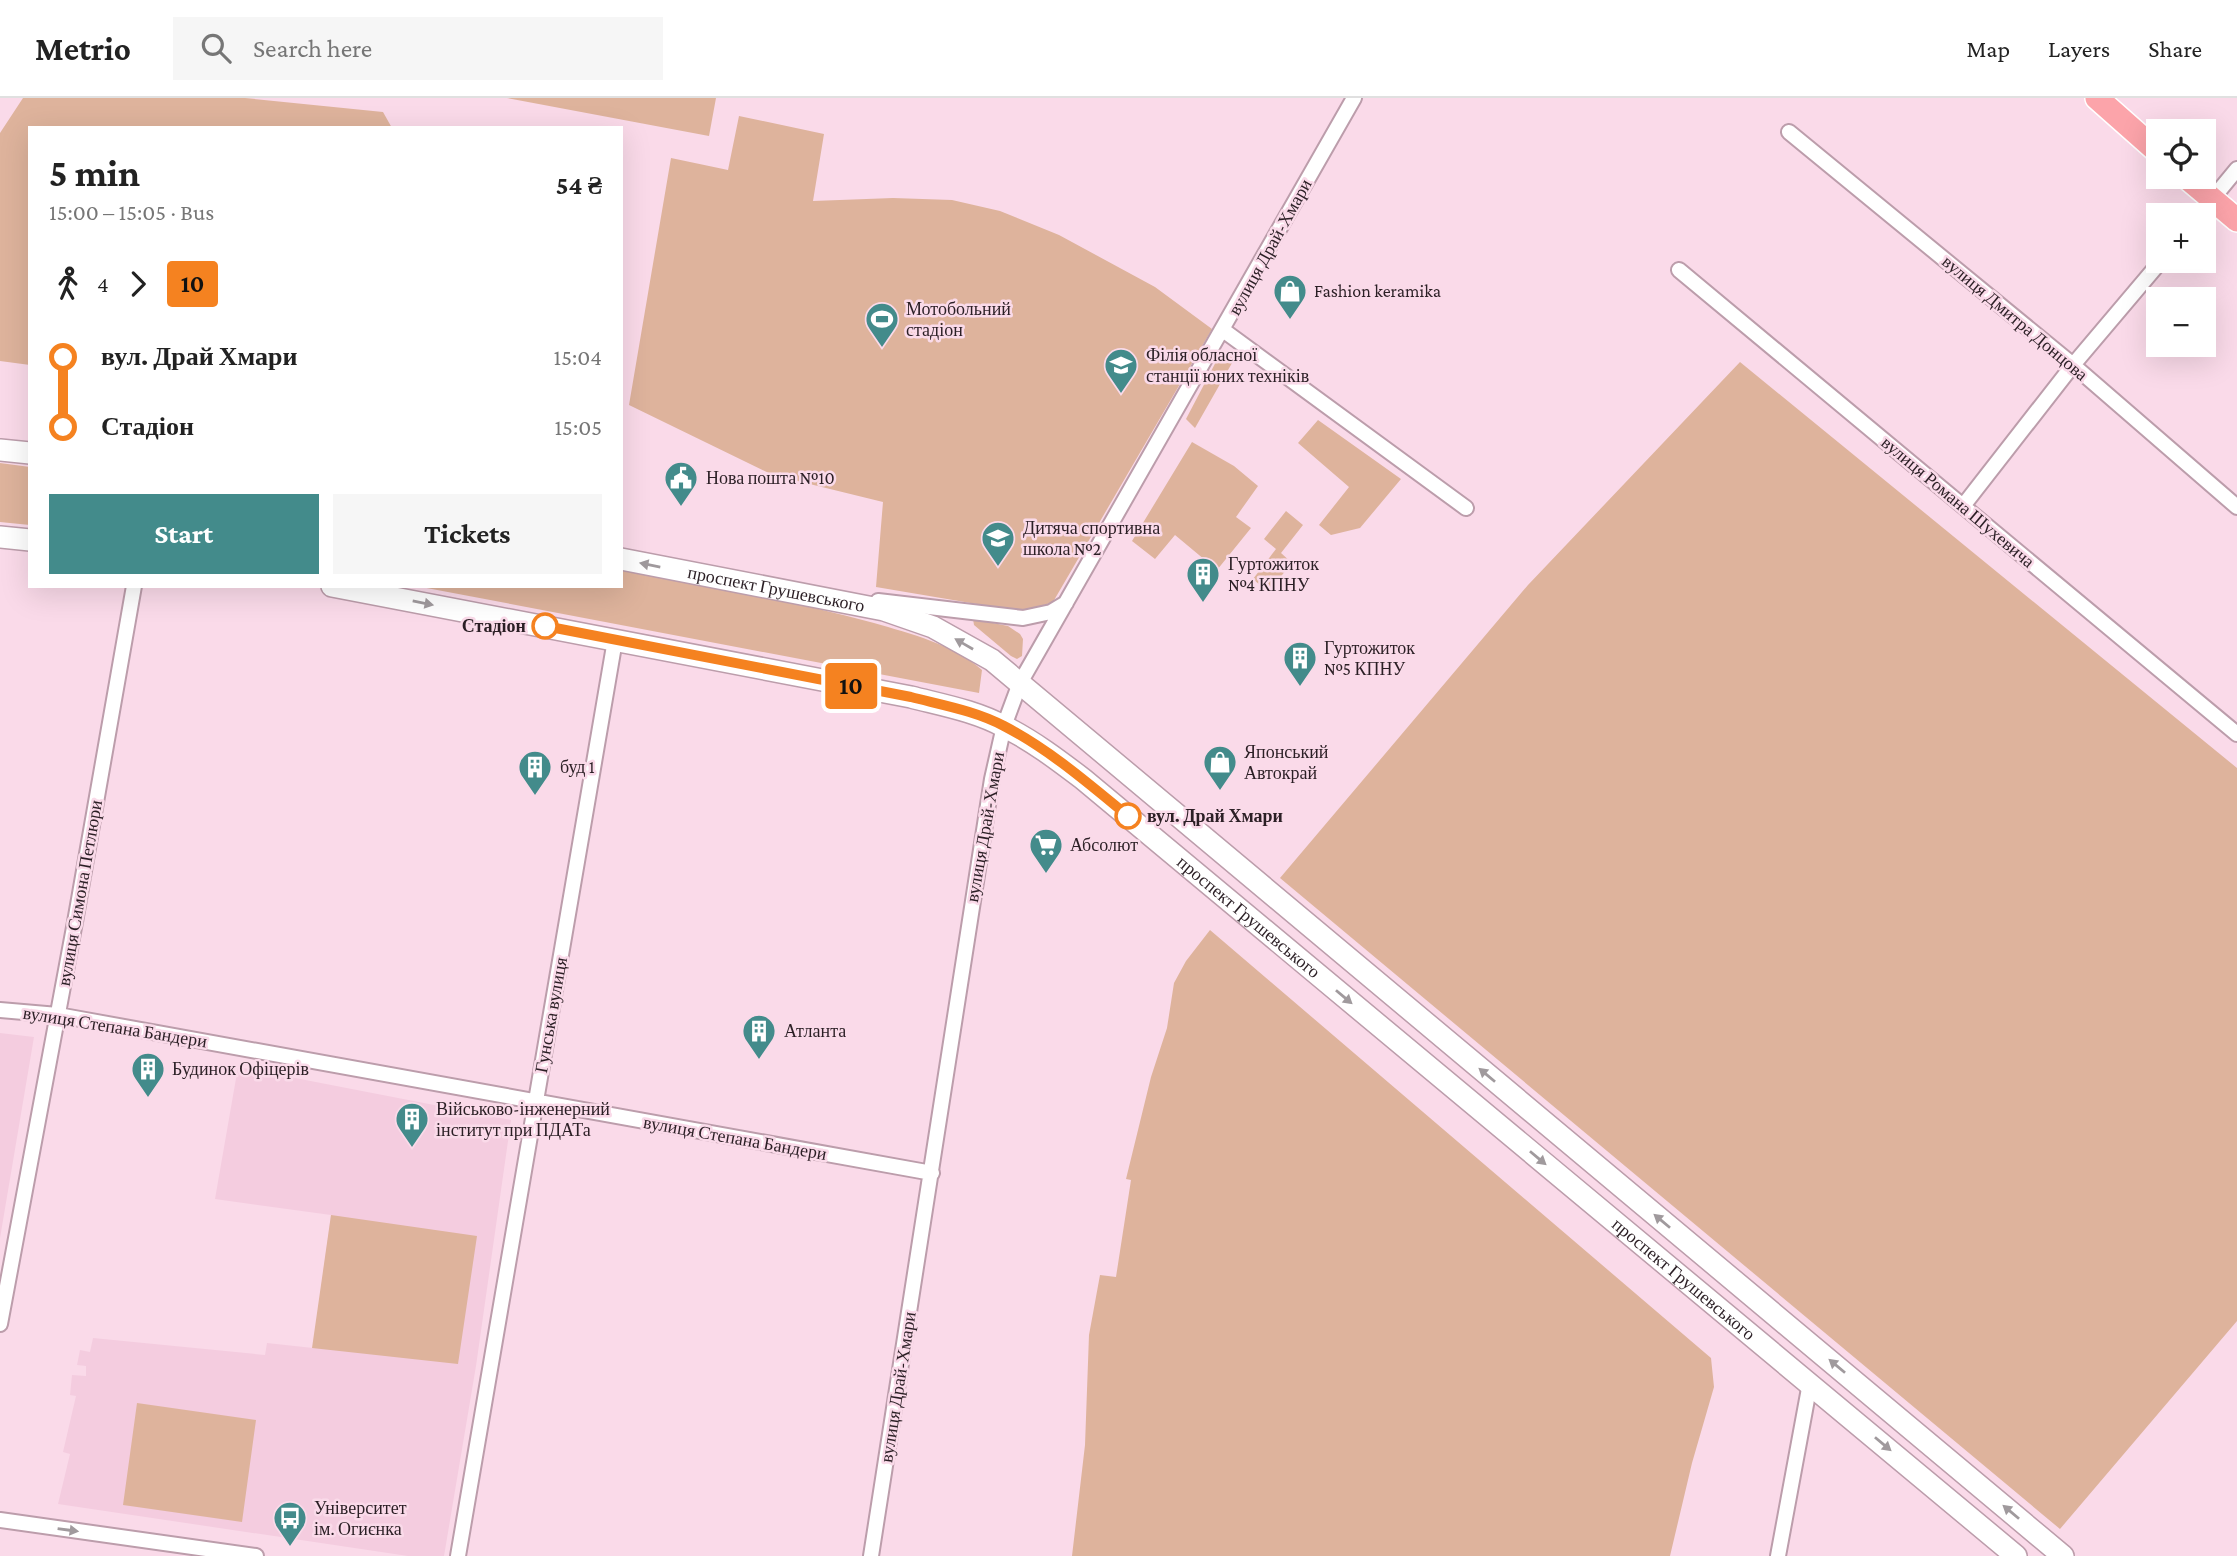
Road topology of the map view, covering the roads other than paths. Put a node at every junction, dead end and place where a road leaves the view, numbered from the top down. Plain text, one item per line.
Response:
1 (1354, 98) edge
2 (2098, 98) edge
3 (1789, 132) dead end
4 (2146, 141) edge
5 (2237, 169) edge
6 (2210, 203) edge
7 (2216, 212) edge
8 (2237, 220) edge
9 (1679, 270) dead end
10 (2151, 273) edge
11 (1223, 330) junction
12 (2073, 365) junction
13 (0, 450) edge
14 (28, 453) edge
15 (1963, 506) junction
16 (1466, 508) dead end
17 (2237, 508) edge
18 (0, 537) edge
19 (28, 540) edge
20 (623, 559) edge
21 (134, 588) edge
22 (342, 588) edge
23 (808, 595) junction
24 (1067, 602) junction
25 (615, 640) junction
26 (1020, 683) junction
27 (1004, 726) junction
28 (2237, 734) edge
29 (0, 1010) edge
30 (58, 1015) junction
31 (536, 1103) junction
32 (932, 1173) junction
33 (0, 1324) edge
34 (1810, 1382) junction
35 (0, 1520) edge
36 (256, 1556) edge
37 (458, 1556) edge
38 (871, 1556) edge
39 (1779, 1556) edge
40 (2016, 1556) edge
41 (2063, 1556) edge

1 - 11 street, вулиця Драй-Хмари
2 - 4 main road
3 - 12 street, вулиця Дмитра Донцова
5 - 6 street
7 - 8 main road
9 - 15 street, вулиця Романа Шухевича
10 - 12 street
11 - 16 street
11 - 24 street, вулиця Драй-Хмари
12 - 15 street
12 - 17 street, вулиця Дмитра Донцова
13 - 14 main road
15 - 28 street, вулиця Романа Шухевича
18 - 19 main road
23 -> 20 main road, проспект Грушевського
21 - 30 street, вулиця Симона Петлюри
22 -> 25 main road, проспект Грушевського
23 - 24 street
26 -> 23 main road, проспект Грушевського
24 - 26 street, вулиця Драй-Хмари
25 - 27 main road, проспект Грушевського
25 - 31 street, Гунська вулиця
26 - 27 street, вулиця Драй-Хмари
41 -> 26 main road, проспект Грушевського
27 - 32 street, вулиця Драй-Хмари
27 -> 34 main road, проспект Грушевського
29 - 30 street, вулиця Степана Бандери
30 - 31 street, вулиця Степана Бандери
30 - 33 street, вулиця Симона Петлюри
31 - 32 street, вулиця Степана Бандери
31 - 37 street, Гунська вулиця
32 - 38 street, вулиця Драй-Хмари
34 - 39 street
34 -> 40 main road, проспект Грушевського
35 -> 36 street

